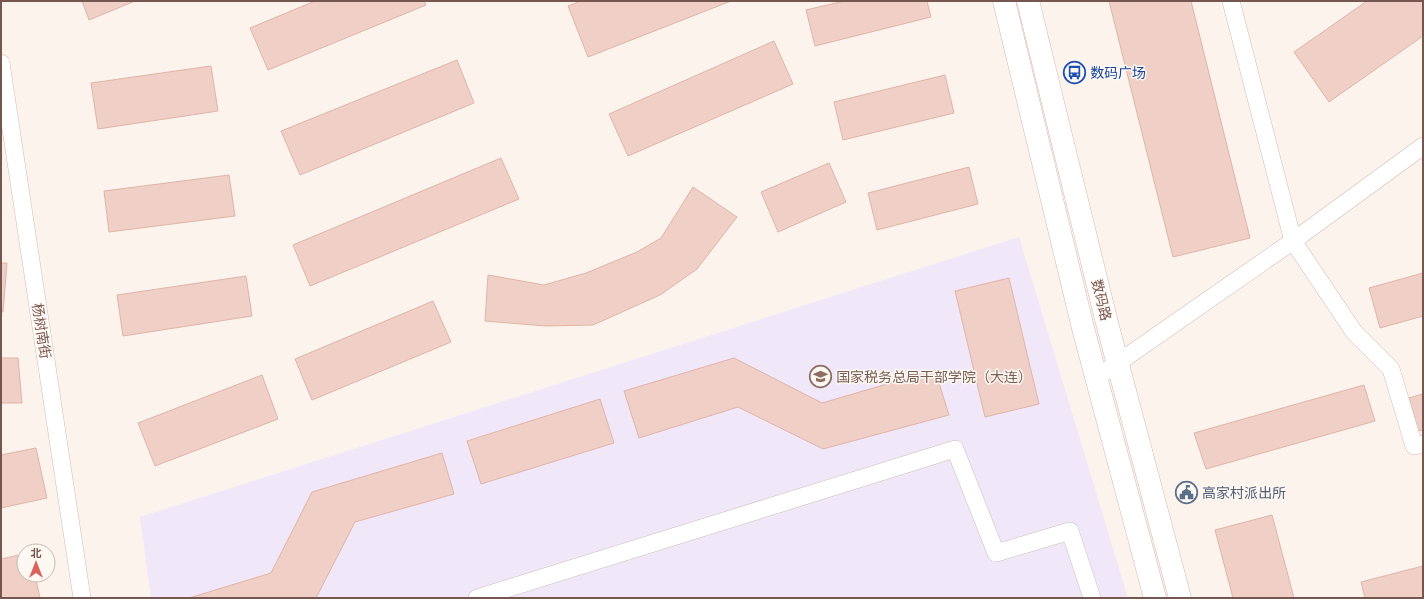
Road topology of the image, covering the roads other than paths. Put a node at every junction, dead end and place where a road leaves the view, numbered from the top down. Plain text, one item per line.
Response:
1 (1004, 1) edge
2 (1028, 1) edge
3 (1231, 1) edge
4 (1, 63) edge
5 (1423, 146) edge
6 (1292, 241) junction
7 (1118, 363) junction
8 (1096, 378) junction
9 (1423, 444) edge
10 (82, 598) edge
11 (477, 598) edge
12 (1092, 598) edge
13 (1155, 598) edge
14 (1180, 598) edge

1 - 8 main road, 数码路
2 - 7 main road, 数码路
3 - 6 street
4 - 10 street, 杨树南街
5 - 6 street
6 - 7 street
6 - 9 street
7 - 8 street
7 - 14 main road, 数码路
8 - 13 main road, 数码路
11 - 12 street

